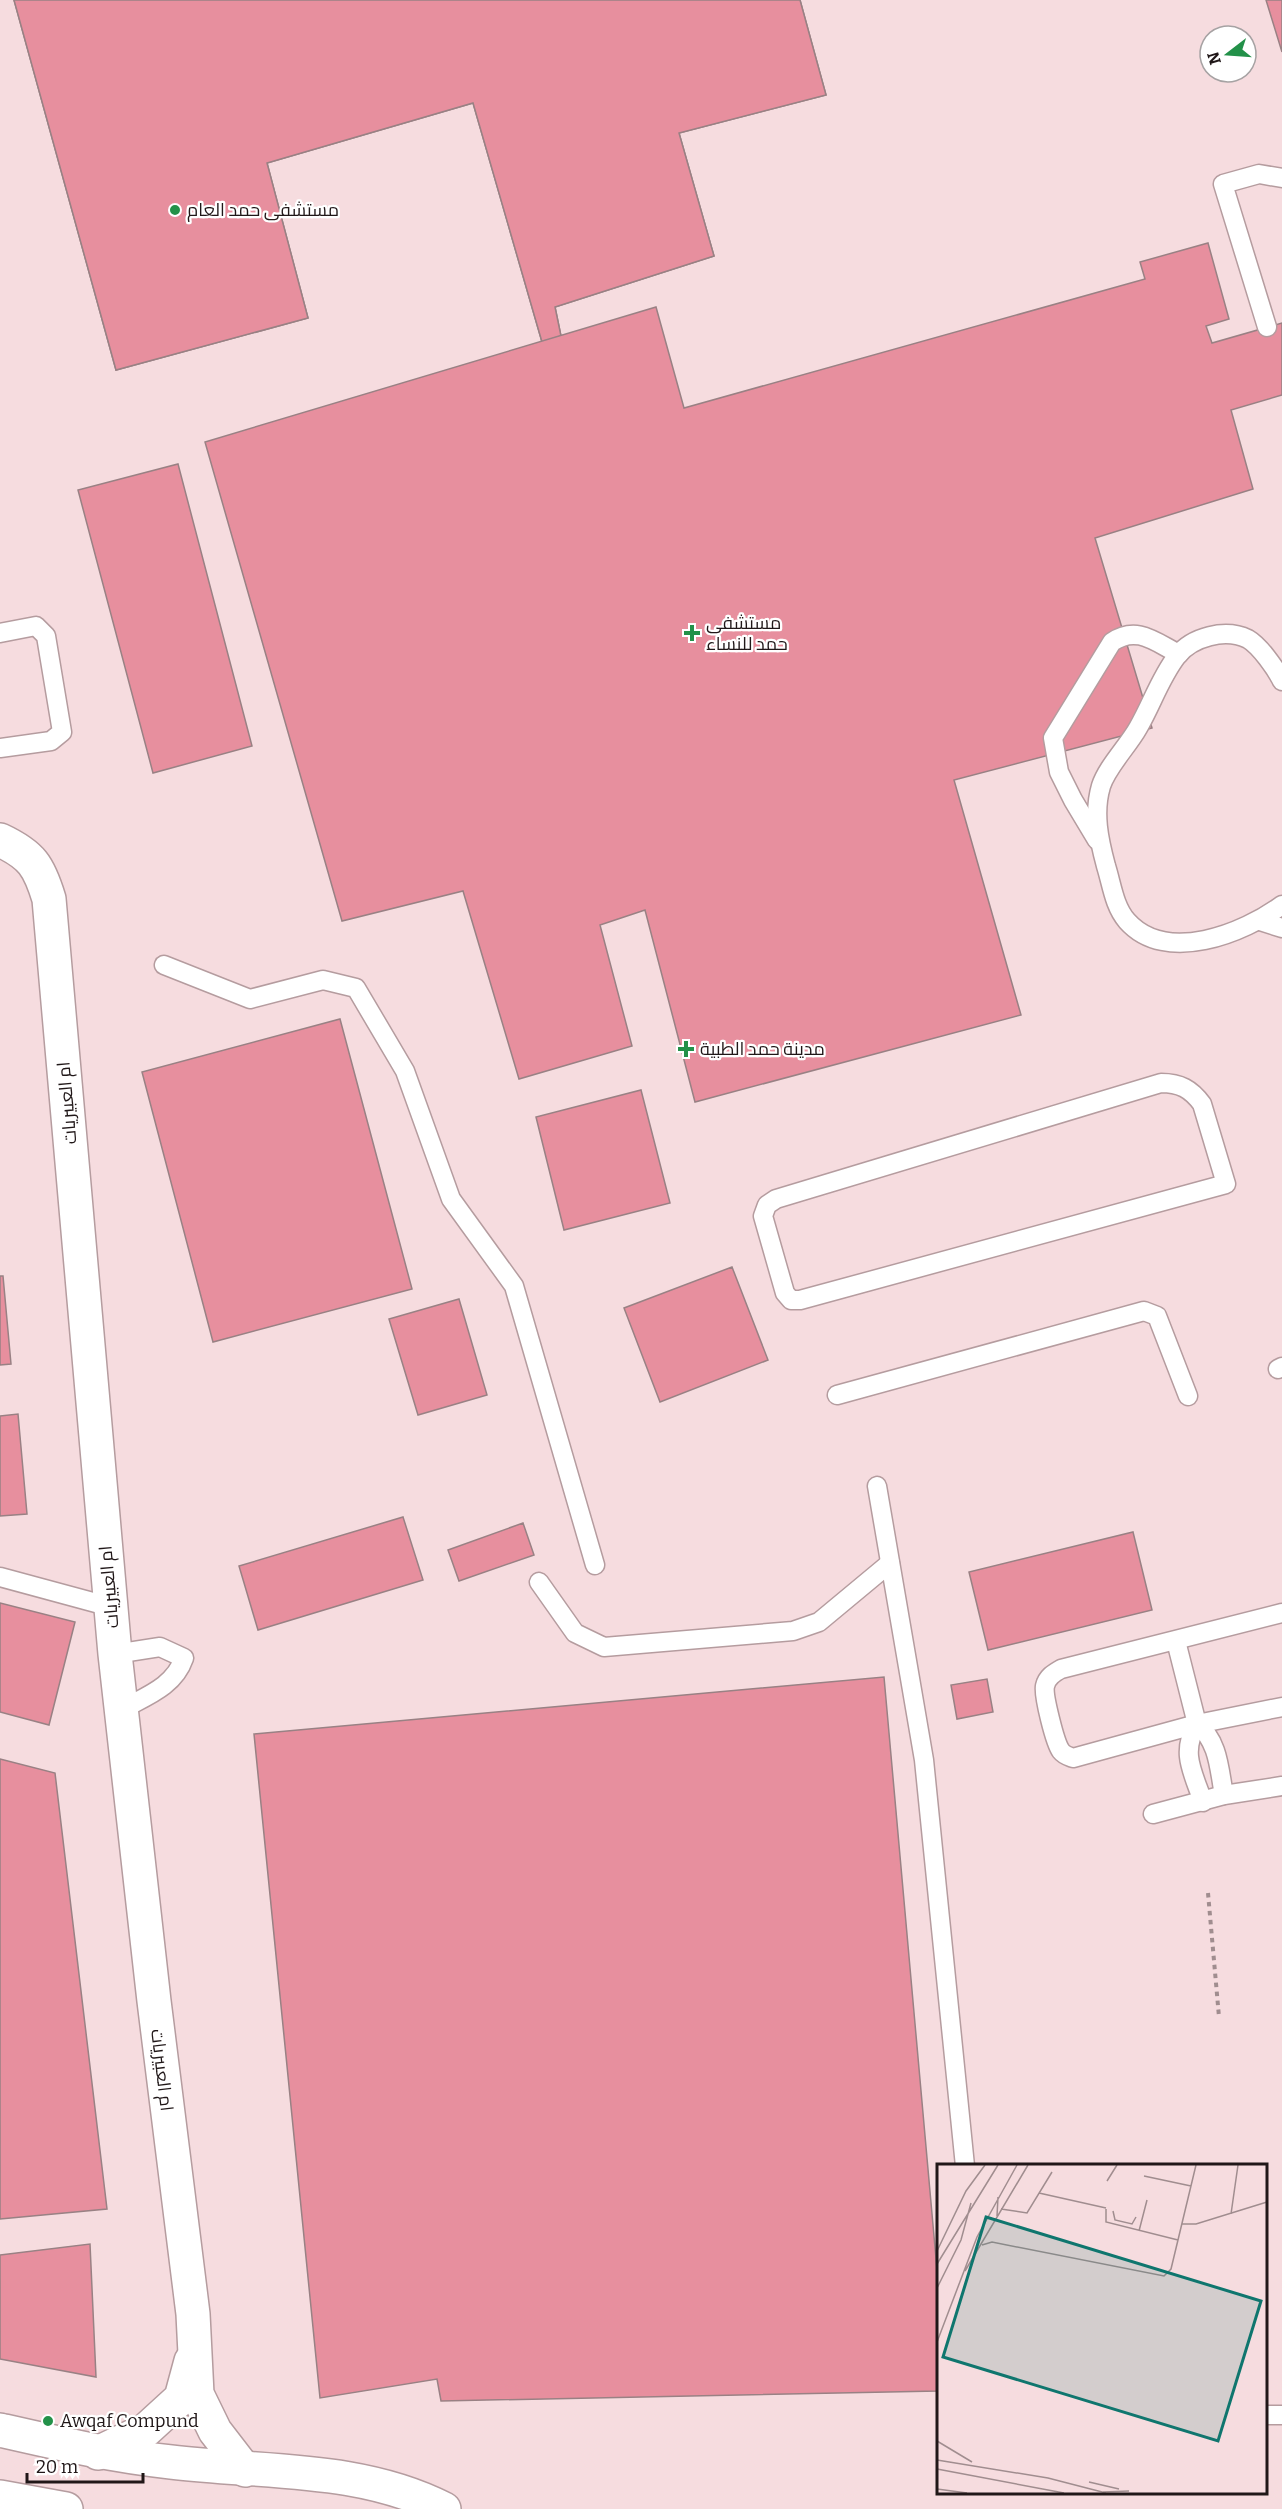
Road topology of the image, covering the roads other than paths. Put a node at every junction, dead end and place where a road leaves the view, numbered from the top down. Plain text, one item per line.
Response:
1 (1282, 178) edge
2 (1267, 327) dead end
3 (0, 633) edge
4 (1179, 654) junction
5 (1280, 669) edge
6 (0, 748) edge
7 (0, 840) edge
8 (1100, 844) junction
9 (1282, 905) edge
10 (1260, 921) junction
11 (1282, 928) edge
12 (164, 965) dead end
13 (1226, 1184) joint
14 (837, 1395) dead end
15 (1188, 1396) dead end
16 (877, 1486) dead end
17 (890, 1563) junction
18 (595, 1565) dead end
19 (0, 1577) edge
20 (538, 1582) dead end
21 (111, 1607) junction
22 (1282, 1613) edge
23 (1176, 1641) junction
24 (115, 1654) junction
25 (1282, 1707) edge
26 (122, 1710) junction
27 (1197, 1724) junction
28 (1282, 1786) edge
29 (1224, 1795) junction
30 (1203, 1802) junction
31 (1153, 1814) dead end
32 (965, 2164) edge
33 (194, 2354) junction
34 (0, 2430) edge
35 (98, 2453) junction
36 (245, 2470) junction
37 (0, 2497) edge
38 (66, 2509) edge
39 (444, 2509) edge

1 - 2 lane
3 - 6 lane
4 - 5 lane
4 - 8 lane
4 - 8 lane
7 - 21 street, ام العبيريات
8 - 10 lane
9 - 10 lane
10 - 11 lane
12 - 18 lane
13 - 13 lane
14 - 15 lane
16 - 17 lane
17 - 20 lane
17 - 32 lane
19 - 21 lane
21 - 24 street, ام العبيريات
22 - 23 lane
23 - 27 lane
23 - 27 lane
24 - 26 street, ام العبيريات
24 - 26 lane
25 - 27 lane
26 - 33 street, ام العبيريات
27 - 29 lane
27 - 30 lane
28 - 29 lane
29 - 30 lane
30 - 31 lane
33 - 35 street, ام العبيريات
33 - 36 street, ام العبيريات
34 - 35 street
35 - 36 street
36 - 39 street
37 - 38 street

